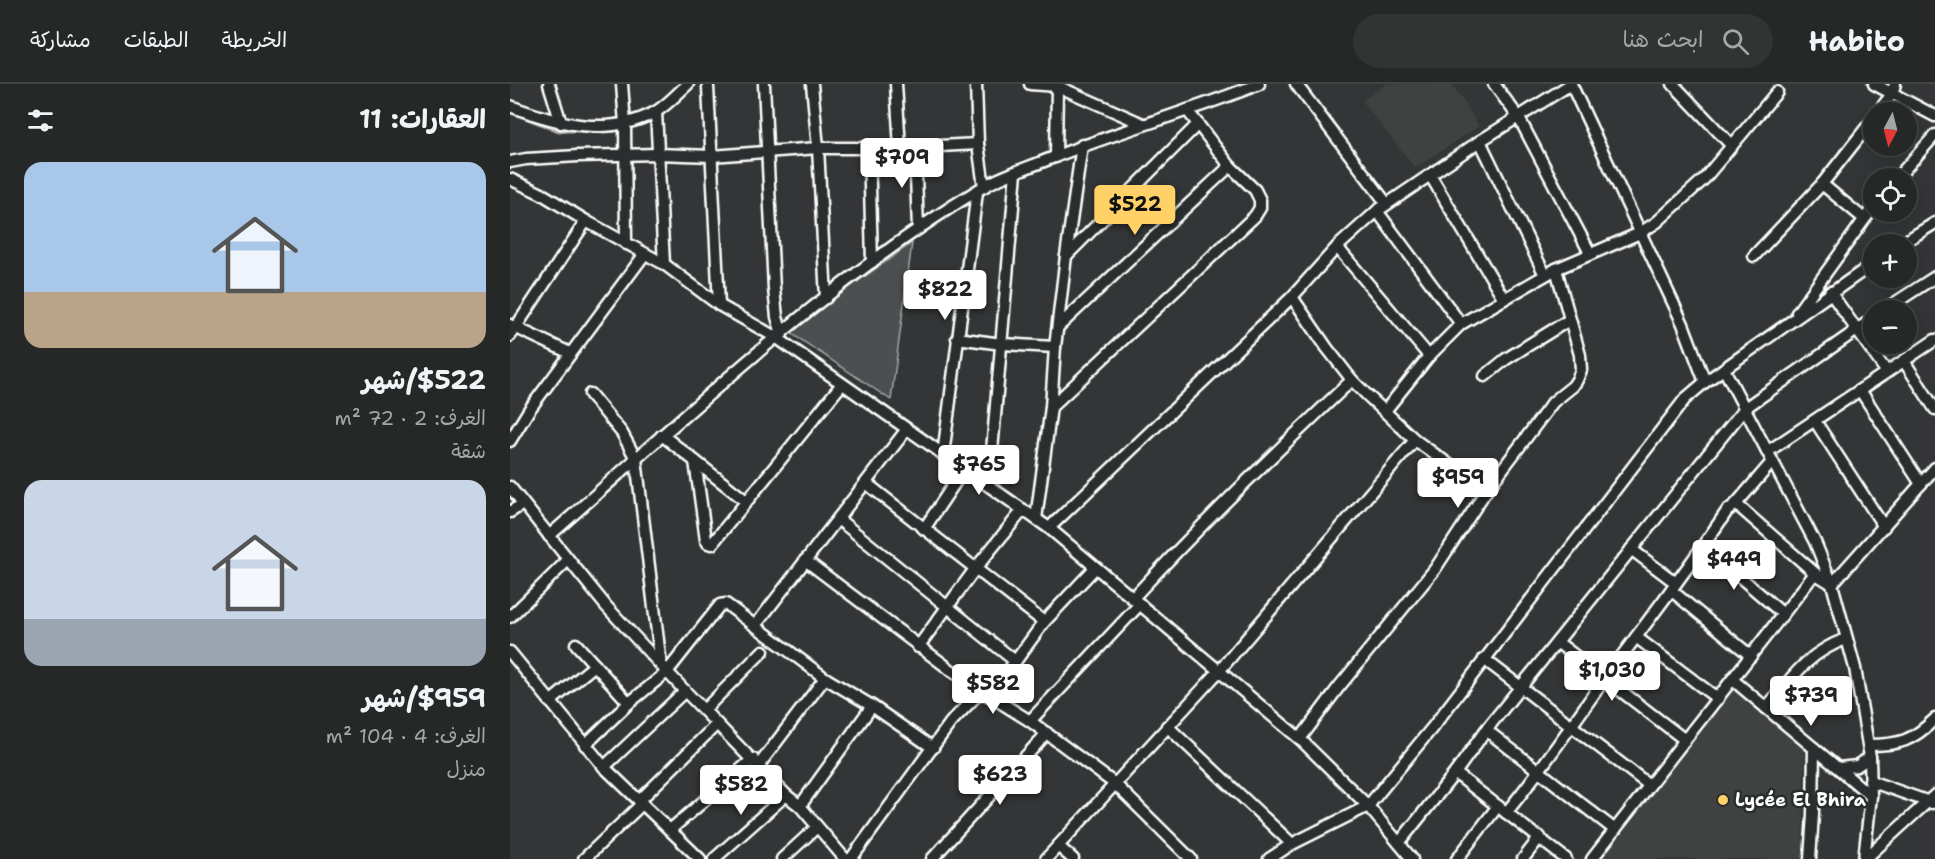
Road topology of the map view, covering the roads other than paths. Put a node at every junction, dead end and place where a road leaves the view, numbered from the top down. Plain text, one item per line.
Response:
1 (549, 84) edge
2 (622, 84) edge
3 (688, 84) edge
4 (764, 84) edge
5 (812, 84) edge
6 (896, 84) edge
7 (976, 84) edge
8 (1030, 84) edge
9 (1259, 84) edge
10 (1296, 84) edge
11 (1494, 84) edge
12 (1571, 84) edge
13 (1673, 84) edge
14 (1874, 84) edge
15 (1057, 86) junction
16 (708, 87) dead end
17 (1894, 89) edge
18 (1777, 92) dead end
19 (1885, 102) edge
20 (510, 106) edge
21 (1188, 110) junction
22 (656, 112) junction
23 (1935, 116) edge
24 (1519, 118) junction
25 (561, 123) junction
26 (625, 124) junction
27 (1143, 124) junction
28 (1198, 124) junction
29 (1863, 132) edge
30 (1935, 135) edge
31 (1480, 141) junction
32 (978, 144) junction
33 (1082, 145) junction
34 (1732, 146) junction
35 (818, 148) junction
36 (869, 148) junction
37 (900, 148) junction
38 (915, 148) junction
39 (767, 151) junction
40 (657, 154) junction
41 (625, 155) junction
42 (712, 156) junction
43 (1056, 157) junction
44 (510, 162) edge
45 (1230, 166) junction
46 (1906, 168) edge
47 (1016, 172) junction
48 (1430, 174) junction
49 (512, 183) edge
50 (1822, 184) junction
51 (980, 189) junction
52 (1382, 207) junction
53 (1863, 218) joint
54 (586, 221) junction
55 (1935, 223) edge
56 (918, 229) junction
57 (1640, 233) junction
58 (1917, 234) edge
59 (626, 244) junction
60 (1337, 247) junction
61 (1590, 253) junction
62 (644, 255) junction
63 (1066, 256) junction
64 (1754, 256) dead end
65 (872, 262) junction
66 (664, 264) junction
67 (1556, 269) junction
68 (1863, 270) edge
69 (1545, 275) junction
70 (1935, 277) edge
71 (1830, 292) junction
72 (1292, 297) junction
73 (826, 298) junction
74 (1504, 299) junction
75 (1899, 300) edge
76 (719, 305) junction
77 (1569, 320) junction
78 (1791, 321) junction
79 (1461, 324) junction
80 (1863, 324) edge
81 (1059, 326) junction
82 (1857, 328) junction
83 (512, 330) edge
84 (779, 336) junction
85 (957, 338) junction
86 (1935, 340) edge
87 (1002, 344) junction
88 (1055, 348) junction
89 (570, 353) junction
90 (1429, 356) junction
91 (1904, 361) junction
92 (1724, 369) junction
93 (1886, 371) junction
94 (1485, 376) dead end
95 (1352, 380) junction
96 (1705, 382) junction
97 (842, 384) junction
98 (1860, 390) junction
99 (590, 394) dead end
100 (1051, 407) junction
101 (1745, 408) junction
102 (1935, 409) edge
103 (1385, 411) junction
104 (1815, 421) junction
105 (907, 429) junction
106 (662, 435) junction
107 (1415, 440) junction
108 (510, 441) edge
109 (1767, 452) junction
110 (943, 455) junction
111 (636, 459) junction
112 (695, 461) junction
113 (1772, 462) junction
114 (1935, 468) edge
115 (964, 469) junction
116 (866, 483) junction
117 (1921, 484) junction
118 (989, 486) junction
119 (510, 487) edge
120 (1486, 491) junction
121 (746, 501) junction
122 (523, 504) junction
123 (1736, 504) junction
124 (1023, 510) junction
125 (510, 512) edge
126 (838, 519) junction
127 (1036, 519) junction
128 (1884, 527) junction
129 (1049, 528) junction
130 (924, 529) junction
131 (549, 536) junction
132 (1704, 546) junction
133 (1631, 549) junction
134 (568, 560) junction
135 (805, 560) junction
136 (1095, 568) junction
137 (975, 569) junction
138 (1816, 574) junction
139 (1832, 584) junction
140 (1674, 587) junction
141 (1137, 601) junction
142 (947, 606) junction
143 (1783, 614) junction
144 (510, 618) edge
145 (1044, 622) junction
146 (755, 626) junction
147 (1636, 637) junction
148 (1846, 639) junction
149 (1557, 642) junction
150 (576, 644) dead end
151 (918, 647) junction
152 (763, 651) dead end
153 (510, 652) edge
154 (1751, 656) junction
155 (1484, 659) junction
156 (1016, 661) junction
157 (595, 665) junction
158 (664, 668) junction
159 (1220, 670) junction
160 (825, 678) junction
161 (1605, 678) junction
162 (1732, 680) junction
163 (1519, 688) junction
164 (685, 691) junction
165 (985, 694) junction
166 (1718, 699) junction
167 (550, 702) junction
168 (629, 703) junction
169 (872, 706) junction
170 (1766, 708) junction
171 (704, 710) junction
172 (1935, 719) edge
173 (1030, 722) junction
174 (717, 724) junction
175 (1167, 726) junction
176 (1573, 726) junction
177 (1486, 730) junction
178 (1047, 733) junction
179 (1300, 739) junction
180 (1685, 740) junction
181 (585, 745) junction
182 (933, 748) junction
183 (1814, 748) junction
184 (1869, 751) junction
185 (756, 762) junction
186 (604, 767) junction
187 (1839, 768) junction
188 (1541, 771) junction
189 (1455, 773) junction
190 (1870, 781) junction
191 (1115, 784) junction
192 (1649, 785) junction
193 (786, 795) junction
194 (1871, 796) junction
195 (1933, 800) edge
196 (640, 802) junction
197 (800, 806) junction
198 (1368, 806) junction
199 (1502, 810) junction
200 (817, 827) junction
201 (670, 830) junction
202 (1615, 830) junction
203 (1540, 837) junction
204 (1399, 843) junction
205 (1292, 844) junction
206 (1058, 846) junction
207 (585, 859) edge
208 (700, 859) edge
209 (714, 859) edge
210 (782, 859) edge
211 (845, 859) edge
212 (851, 859) edge
213 (932, 859) edge
214 (1046, 859) edge
215 (1073, 859) edge
216 (1191, 859) edge
217 (1269, 859) edge
218 (1411, 859) edge
219 (1457, 859) edge
220 (1523, 859) edge
221 (1566, 859) edge
222 (1592, 859) edge
223 (1810, 859) edge
224 (1865, 859) edge

1 - 25 street
2 - 26 street
3 - 22 street
4 - 39 street
5 - 35 street
6 - 37 street
7 - 32 street
8 - 15 street
9 - 21 street
10 - 52 street
11 - 24 street
12 - 24 street
12 - 57 street
13 - 34 street
14 - 17 street
15 - 27 street
15 - 43 street
16 - 42 street
17 - 19 street
17 - 23 street
18 - 34 street
20 - 25 street
21 - 27 street
21 - 28 street
22 - 26 street
22 - 40 street
24 - 31 street
24 - 61 street
25 - 26 street
26 - 41 street
27 - 33 street
28 - 45 street
28 - 63 street
29 - 50 street
30 - 46 street
31 - 48 street
31 - 69 street
32 - 38 street
32 - 51 street
33 - 43 street
33 - 63 street
34 - 57 street
35 - 36 street
35 - 39 street
35 - 73 street
36 - 37 street
36 - 65 street
37 - 38 street
38 - 56 street
39 - 42 street
39 - 84 street
40 - 41 street
40 - 42 street
40 - 66 street
41 - 44 street
41 - 59 street
42 - 76 street
43 - 47 street
45 - 81 street
45 - 100 street
47 - 51 street
47 - 87 street
48 - 52 street
48 - 74 street
49 - 54 street
50 - 53 street
50 - 64 street
51 - 56 street
51 - 85 street
52 - 60 street
52 - 79 street
53 - 78 street
54 - 59 street
54 - 83 street
55 - 58 street
56 - 65 street
57 - 61 street
57 - 96 street
59 - 62 street
60 - 72 street
60 - 90 street
61 - 67 street
62 - 66 street
62 - 89 street
63 - 81 street
65 - 73 street
66 - 76 street
67 - 69 street
67 - 77 street
68 - 71 street
69 - 74 street
70 - 75 street
71 - 78 street
71 - 82 street
72 - 95 street
72 - 129 street
73 - 84 street
74 - 79 street
76 - 84 street
77 - 94 street
77 - 120 street
78 - 92 street
79 - 90 street
80 - 82 street
81 - 88 street
82 - 93 street
82 - 101 street
83 - 89 street
84 - 97 street
84 - 106 street
85 - 87 street
85 - 110 street
86 - 91 street
87 - 88 street
87 - 118 street
88 - 100 street
89 - 108 street
90 - 103 street
91 - 93 street
91 - 102 street
92 - 96 street
92 - 101 street
93 - 98 street
95 - 103 street
95 - 141 street
96 - 155 street
97 - 105 street
97 - 121 street
98 - 104 street
98 - 117 street
99 - 111 street
100 - 127 street
101 - 109 street
101 - 133 street
103 - 107 street
104 - 109 street
104 - 128 street
105 - 110 street
105 - 116 street
106 - 111 street
106 - 112 street
107 - 120 street
107 - 159 street
109 - 113 street
110 - 115 street
111 - 131 street
111 - 158 street
112 - 121 street
112 - 121 street
113 - 123 street
113 - 139 street
114 - 117 street
115 - 118 street
115 - 130 street
116 - 126 street
116 - 130 street
117 - 128 street
118 - 124 street
119 - 122 street
120 - 179 street
122 - 125 street
122 - 131 street
123 - 132 street
123 - 138 street
124 - 127 street
124 - 137 street
126 - 135 street
126 - 142 street
127 - 129 street
128 - 139 street
129 - 136 street
130 - 137 street
131 - 134 street
132 - 140 street
132 - 143 street
133 - 140 street
133 - 149 street
134 - 144 street
134 - 158 street
135 - 146 street
135 - 151 street
136 - 141 street
136 - 145 street
137 - 142 street
137 - 145 street
138 - 139 street
138 - 143 street
139 - 148 street
140 - 147 street
140 - 154 street
141 - 159 street
141 - 173 street
142 - 151 street
142 - 156 street
143 - 154 street
145 - 156 street
146 - 158 street
146 - 160 street
147 - 161 street
147 - 166 street
148 - 170 street
148 - 184 street
149 - 161 street
149 - 163 street
150 - 157 street
151 - 165 street
152 - 171 street
153 - 167 street
154 - 162 street
155 - 163 street
155 - 198 street
156 - 165 street
157 - 167 street
157 - 168 street
158 - 164 street
158 - 168 street
159 - 175 street
159 - 179 street
160 - 169 street
160 - 185 street
161 - 176 street
161 - 180 street
162 - 166 street
162 - 170 street
163 - 176 street
163 - 177 street
164 - 171 street
164 - 186 street
165 - 173 street
165 - 182 street
166 - 180 street
167 - 181 street
168 - 181 street
169 - 182 street
169 - 197 street
170 - 183 street
171 - 174 street
172 - 184 street
173 - 178 street
174 - 185 street
174 - 196 street
175 - 191 street
175 - 205 street
176 - 188 street
176 - 192 street
177 - 188 street
177 - 189 street
178 - 191 street
178 - 213 street
179 - 198 street
180 - 192 street
181 - 186 street
182 - 212 street
183 - 187 street
183 - 223 street
184 - 187 street
184 - 190 street
185 - 193 street
185 - 201 street
186 - 196 street
187 - 194 street
188 - 199 street
188 - 202 street
189 - 199 street
189 - 204 street
190 - 194 street
190 - 195 street
191 - 206 street
191 - 216 street
192 - 202 street
193 - 197 street
193 - 209 street
194 - 224 street
195 - 224 street
196 - 201 street
196 - 207 street
197 - 200 street
198 - 204 street
198 - 205 street
199 - 203 street
199 - 219 street
200 - 210 street
200 - 211 street
201 - 208 street
202 - 222 street
203 - 220 street
203 - 221 street
204 - 218 street
205 - 217 street
206 - 214 street
206 - 215 street

